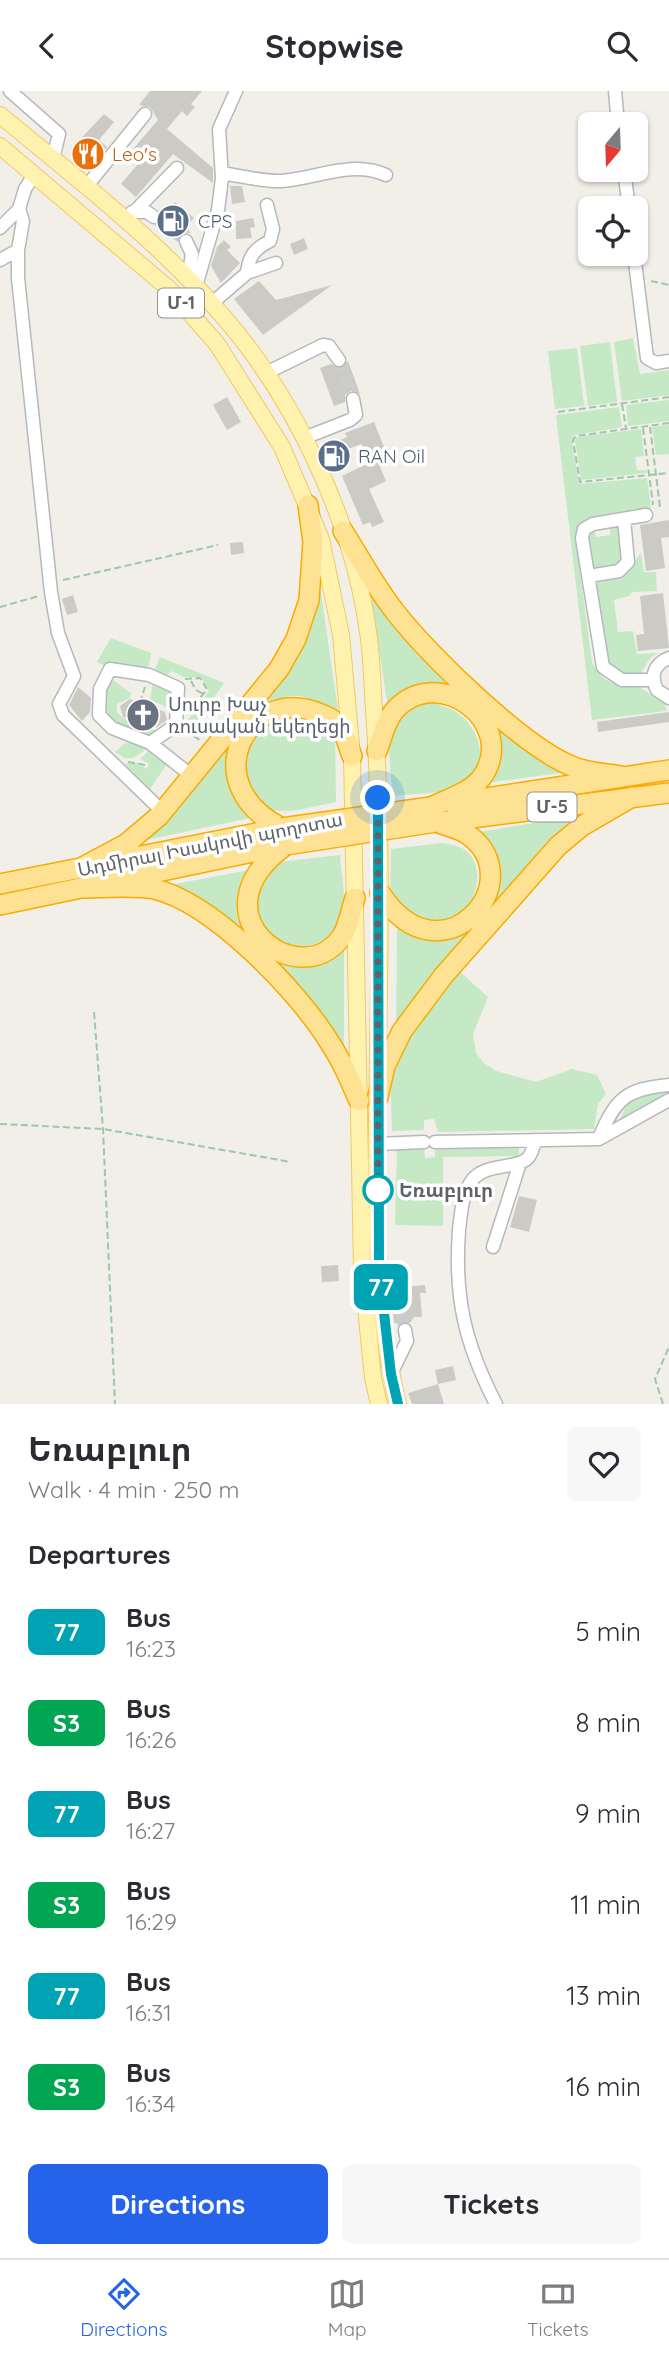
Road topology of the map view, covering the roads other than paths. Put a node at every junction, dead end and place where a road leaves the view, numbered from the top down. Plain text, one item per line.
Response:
1 (10, 91) edge
2 (236, 91) edge
3 (614, 91) edge
4 (617, 112) edge
5 (145, 114) dead end
6 (1, 117) edge
7 (0, 146) edge
8 (53, 159) junction
9 (177, 168) dead end
10 (222, 173) junction
11 (34, 175) junction
12 (386, 175) dead end
13 (86, 187) junction
14 (267, 205) dead end
15 (19, 209) junction
16 (128, 214) junction
17 (154, 217) tunnel mouth
18 (0, 228) edge
19 (186, 241) tunnel mouth
20 (18, 250) junction
21 (0, 260) edge
22 (276, 264) dead end
23 (635, 266) edge
24 (247, 273) junction
25 (192, 282) junction
26 (211, 304) junction
27 (339, 361) dead end
28 (669, 361) edge
29 (266, 373) junction
30 (353, 398) tunnel mouth
31 (304, 437) junction
32 (308, 505) junction
33 (650, 512) road end
34 (624, 519) junction
35 (343, 531) junction
36 (589, 576) junction
37 (669, 659) edge
38 (653, 680) junction
39 (669, 698) edge
40 (150, 743) junction
41 (377, 751) junction
42 (352, 756) junction
43 (669, 771) edge
44 (192, 776) junction
45 (621, 776) junction
46 (669, 793) edge
47 (632, 797) junction
48 (163, 812) junction
49 (434, 815) junction
50 (284, 836) junction
51 (80, 878) junction
52 (0, 884) edge
53 (380, 893) junction
54 (355, 898) junction
55 (0, 905) edge
56 (669, 1085) edge
57 (368, 1099) junction
58 (669, 1100) edge
59 (599, 1139) junction
60 (536, 1140) junction
61 (378, 1144) junction
62 (520, 1163) junction
63 (493, 1247) dead end
64 (379, 1269) junction
65 (396, 1295) tunnel mouth
66 (405, 1330) tunnel mouth
67 (391, 1374) junction
68 (379, 1404) edge
69 (398, 1404) edge
70 (496, 1404) edge

1 - 8 street
2 - 10 street
3 - 4 street
5 - 13 street
6 - 8 main road, Մ-1
7 - 11 main road, Մ-1
8 - 13 main road, Մ-1
9 - 16 street
10 - 12 street
10 - 25 street
11 - 15 street
11 - 32 main road, Մ-1
13 - 16 main road, Մ-1
14 - 24 street
15 - 18 street
15 - 20 street
16 - 17 street
16 - 25 main road, Մ-1
19 - 25 street
20 - 21 street
20 - 48 street
22 - 24 street
23 - 28 street
24 - 26 street
25 - 26 main road, Մ-1
26 - 29 main road, Մ-1
27 - 29 street
29 - 31 main road, Մ-1
30 - 31 street
31 - 35 main road, Մ-1
32 - 42 main road, Մ-1
32 - 44 highway
33 - 34 street
34 - 36 street
34 - 36 street
35 - 41 main road, Մ-1
35 - 45 highway
36 - 38 street
37 - 38 street
38 - 39 street
40 - 40 street
40 - 44 street
41 - 49 highway
41 - 53 main road, Մ-1
42 - 50 highway
42 - 54 main road, Մ-1
43 - 45 highway, Ադմիրալ Իսակովի պողոտա / Մ-5
44 - 48 highway
45 - 49 highway, Ադմիրալ Իսակովի պողոտա / Մ-5
46 - 47 highway, Ադմիրալ Իսակովի պողոտա / Մ-5
47 - 49 highway, Ադմիրալ Իսակովի պողոտա / Մ-5
47 - 57 highway
48 - 51 highway
49 - 50 highway, Ադմիրալ Իսակովի պողոտա / Մ-5, bridge
49 - 53 highway
50 - 51 highway, Ադմիրալ Իսակովի պողոտա / Մ-5
50 - 54 highway
51 - 52 highway, Ադմիրալ Իսակովի պողոտա / Մ-5
51 - 55 highway, Ադմիրալ Իսակովի պողոտա / Մ-5
51 - 57 highway
53 - 57 main road, Մ-1
54 - 57 main road, Մ-1
56 - 59 street
57 - 61 main road, Մ-1
57 - 68 main road, Մ-1
58 - 59 street
59 - 60 street
60 - 61 street
60 - 62 street
61 - 64 main road, Մ-1
62 - 63 street
62 - 70 street
64 - 65 street
64 - 67 main road, Մ-1
66 - 67 street
67 - 69 main road, Մ-1

